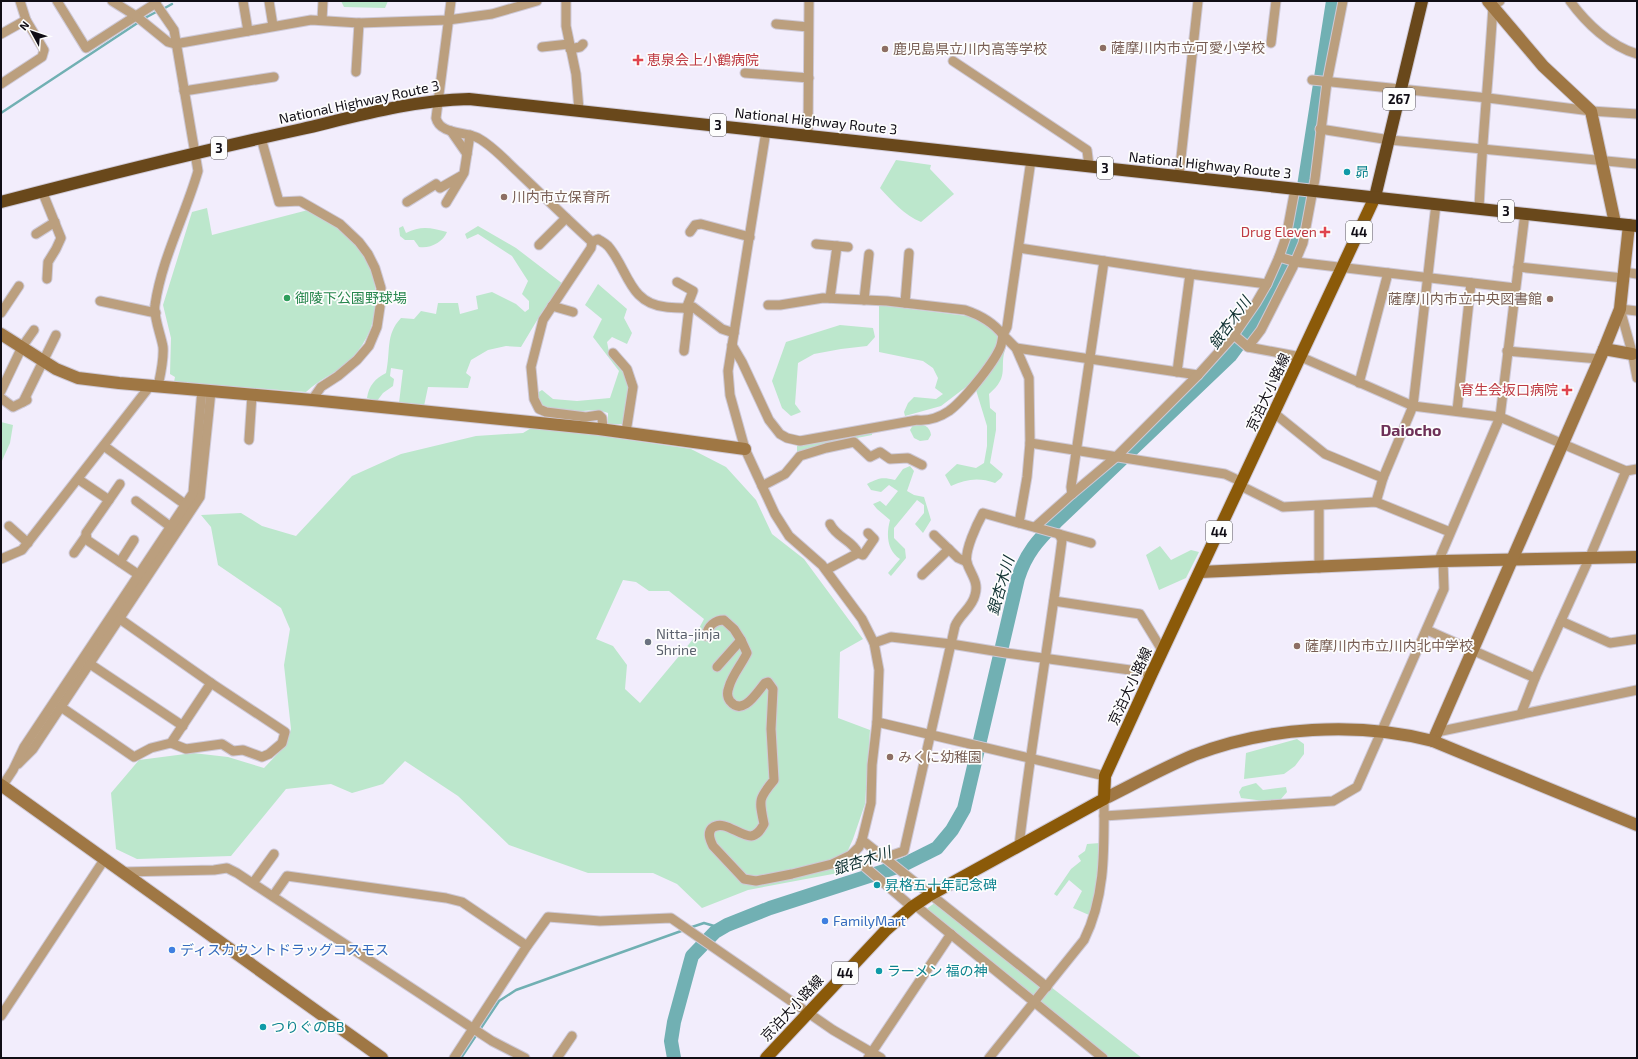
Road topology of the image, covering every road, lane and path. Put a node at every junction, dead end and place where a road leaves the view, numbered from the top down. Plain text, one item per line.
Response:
1 (20, 1) edge
2 (57, 1) edge
3 (112, 1) edge
4 (243, 1) edge
5 (269, 1) edge
6 (323, 1) edge
7 (452, 1) edge
8 (537, 1) edge
9 (566, 1) edge
10 (809, 1) edge
11 (1198, 1) edge
12 (1276, 1) edge
13 (1343, 1) edge
14 (1422, 1) edge
15 (1570, 1) edge
16 (1494, 3) edge
17 (158, 6) edge
18 (136, 16) junction
19 (26, 20) junction
20 (322, 20) junction
21 (448, 20) junction
22 (359, 23) junction
23 (776, 24) dead end
24 (273, 26) junction
25 (808, 26) junction
26 (248, 31) junction
27 (1, 34) edge
28 (1271, 43) dead end
29 (175, 44) junction
30 (584, 44) dead end
31 (570, 46) junction
32 (542, 47) dead end
33 (1637, 54) edge
34 (953, 61) dead end
35 (356, 72) dead end
36 (745, 73) dead end
37 (274, 78) dead end
38 (809, 78) junction
39 (1313, 80) dead end
40 (1326, 82) junction
41 (1, 84) edge
42 (1402, 90) junction
43 (184, 91) junction
44 (1488, 98) junction
45 (438, 100) junction
46 (579, 110) junction
47 (1590, 110) junction
48 (1637, 114) edge
49 (1320, 129) junction
50 (451, 131) junction
51 (766, 131) junction
52 (470, 135) junction
53 (808, 136) junction
54 (261, 138) junction
55 (1390, 140) junction
56 (1482, 148) junction
57 (194, 154) junction
58 (466, 154) junction
59 (1031, 160) junction
60 (1601, 160) junction
61 (1637, 164) edge
62 (1089, 166) junction
63 (463, 175) junction
64 (1179, 176) junction
65 (1304, 190) junction
66 (42, 191) junction
67 (1376, 197) junction
68 (1, 202) edge
69 (408, 202) dead end
70 (446, 203) dead end
71 (1436, 204) junction
72 (1480, 209) junction
73 (1525, 213) junction
74 (566, 218) junction
75 (55, 222) junction
76 (1616, 223) junction
77 (1633, 225) edge
78 (690, 232) dead end
79 (36, 234) dead end
80 (750, 237) junction
81 (592, 242) junction
82 (816, 244) dead end
83 (539, 245) dead end
84 (836, 246) junction
85 (848, 247) dead end
86 (1019, 248) junction
87 (909, 253) dead end
88 (869, 254) dead end
89 (1280, 258) junction
90 (1104, 261) junction
91 (1294, 261) junction
92 (1518, 267) junction
93 (1343, 268) junction
94 (1388, 273) junction
95 (1190, 274) junction
96 (1637, 274) edge
97 (1623, 275) junction
98 (1429, 277) junction
99 (47, 279) dead end
100 (677, 282) dead end
101 (1471, 283) junction
102 (1267, 284) junction
103 (19, 286) dead end
104 (1515, 288) junction
105 (830, 298) junction
106 (864, 300) junction
107 (100, 301) dead end
108 (905, 303) junction
109 (768, 305) dead end
110 (552, 306) junction
111 (688, 308) junction
112 (1620, 309) junction
113 (1637, 311) edge
114 (573, 312) dead end
115 (1, 313) edge
116 (156, 313) junction
117 (34, 330) dead end
118 (734, 333) junction
119 (1, 334) edge
120 (56, 335) dead end
121 (1003, 335) junction
122 (1235, 336) junction
123 (732, 345) junction
124 (1247, 346) junction
125 (22, 347) junction
126 (1016, 348) junction
127 (684, 351) dead end
128 (1507, 352) junction
129 (613, 353) dead end
130 (1632, 353) junction
131 (1602, 354) junction
132 (1301, 357) junction
133 (1089, 358) junction
134 (44, 361) junction
135 (1177, 372) junction
136 (1198, 375) junction
137 (1637, 378) edge
138 (1359, 383) junction
139 (154, 386) junction
140 (1, 391) edge
141 (206, 391) junction
142 (252, 395) junction
143 (1, 398) edge
144 (312, 400) junction
145 (1413, 406) junction
146 (1457, 411) junction
147 (1274, 413) junction
148 (1500, 417) junction
149 (603, 429) junction
150 (626, 432) junction
151 (248, 440) dead end
152 (1030, 443) junction
153 (1563, 443) junction
154 (104, 446) junction
155 (745, 449) junction
156 (1077, 451) junction
157 (1118, 458) junction
158 (922, 465) dead end
159 (1637, 468) edge
160 (1626, 471) junction
161 (1383, 478) junction
162 (78, 480) junction
163 (120, 484) dead end
164 (1242, 484) junction
165 (762, 486) junction
166 (1072, 494) junction
167 (109, 500) junction
168 (136, 501) dead end
169 (1376, 502) junction
170 (186, 505) junction
171 (1319, 506) junction
172 (1019, 523) junction
173 (830, 524) dead end
174 (9, 526) dead end
175 (171, 527) junction
176 (1037, 528) junction
177 (1450, 532) junction
178 (868, 533) dead end
179 (1056, 533) junction
180 (934, 535) dead end
181 (86, 536) junction
182 (134, 540) dead end
183 (28, 543) junction
184 (1091, 543) dead end
185 (949, 550) junction
186 (74, 553) dead end
187 (858, 553) junction
188 (1637, 558) edge
189 (1, 559) edge
190 (1589, 559) junction
191 (1512, 561) junction
192 (120, 562) junction
193 (967, 562) junction
194 (1441, 562) junction
195 (1319, 568) junction
196 (826, 570) junction
197 (1200, 572) junction
198 (139, 575) junction
199 (922, 575) dead end
200 (1054, 601) junction
201 (120, 619) junction
202 (1561, 621) junction
203 (1427, 630) junction
204 (706, 636) dead end
205 (1637, 639) edge
206 (741, 640) junction
207 (874, 643) junction
208 (950, 644) junction
209 (1472, 649) junction
210 (1162, 650) junction
211 (1046, 658) junction
212 (90, 664) junction
213 (716, 667) dead end
214 (1152, 673) junction
215 (1535, 678) junction
216 (211, 683) junction
217 (1637, 690) edge
218 (61, 707) junction
219 (1520, 714) junction
220 (877, 722) junction
221 (183, 726) junction
222 (1382, 732) junction
223 (930, 736) junction
224 (1435, 737) junction
225 (171, 743) junction
226 (1029, 759) junction
227 (13, 770) junction
228 (1105, 776) junction
229 (1, 786) edge
230 (1104, 799) junction
231 (1104, 816) junction
232 (1637, 825) edge
233 (862, 840) junction
234 (1019, 846) junction
235 (274, 854) dead end
236 (851, 855) junction
237 (885, 858) junction
238 (104, 860) junction
239 (121, 872) junction
240 (252, 883) junction
241 (930, 895) junction
242 (273, 896) junction
243 (913, 906) junction
244 (950, 934) junction
245 (527, 946) junction
246 (1047, 987) junction
247 (1034, 1002) junction
248 (807, 1013) junction
249 (1, 1016) edge
250 (474, 1029) junction
251 (572, 1036) dead end
252 (869, 1055) edge
253 (382, 1058) edge
254 (454, 1058) edge
255 (525, 1058) edge
256 (556, 1058) edge
257 (766, 1058) edge
258 (881, 1058) edge
259 (989, 1058) edge
260 (1103, 1058) edge

1 - 19 street
2 - 18 street
3 - 18 street
4 - 26 street
5 - 24 street
6 - 20 street
7 - 21 street
8 - 21 street
9 - 31 street
10 - 25 street
11 - 64 street
12 - 28 street
13 - 40 street
14 - 42 highway, 267
15 - 33 street
16 - 44 street
16 - 47 street
17 - 18 street
17 - 29 street
18 - 29 street
19 - 27 street
19 - 41 street
20 - 22 street
20 - 24 street
21 - 22 street
21 - 45 street
22 - 35 street
23 - 25 street
24 - 26 street
25 - 38 street
26 - 29 street
29 - 43 street
30 - 31 street
31 - 32 street
31 - 46 street
34 - 62 street
36 - 38 street
37 - 43 street
38 - 53 street
39 - 40 street
40 - 42 street
40 - 49 street
42 - 44 street
42 - 55 highway, 267
43 - 57 street
44 - 47 street
44 - 56 street
45 - 46 highway, National Highway Route 3 / 3
45 - 50 street
45 - 54 highway, National Highway Route 3 / 3
46 - 51 highway, National Highway Route 3 / 3
47 - 48 street
47 - 60 street
49 - 55 street
49 - 65 street
50 - 52 street
50 - 58 street
51 - 53 highway, National Highway Route 3 / 3
51 - 80 street
52 - 58 street
52 - 74 street
53 - 59 highway, National Highway Route 3 / 3
54 - 57 highway, National Highway Route 3 / 3
54 - 144 street
55 - 56 street
55 - 67 highway, 267
56 - 60 street
56 - 72 street
57 - 66 highway, National Highway Route 3 / 3
57 - 116 street
58 - 63 street
59 - 62 highway, National Highway Route 3 / 3
59 - 86 street
60 - 61 street
60 - 76 street
62 - 64 highway, National Highway Route 3 / 3
63 - 69 street
63 - 70 street
64 - 65 highway, National Highway Route 3 / 3
65 - 67 highway, National Highway Route 3 / 3
65 - 89 street
65 - 91 street
66 - 68 highway, National Highway Route 3 / 3
66 - 75 street
67 - 71 highway, National Highway Route 3 / 3
67 - 93 main road, 京泊大小路線 / 44
71 - 72 highway, National Highway Route 3 / 3
71 - 98 street
72 - 73 highway, National Highway Route 3 / 3
73 - 76 highway, National Highway Route 3 / 3
73 - 92 street
74 - 81 street
74 - 83 street
75 - 79 street
75 - 99 street
76 - 77 highway, National Highway Route 3 / 3
77 - 97 street
78 - 80 street
80 - 118 street
81 - 110 street
81 - 111 street
82 - 84 street
84 - 85 street
84 - 105 street
86 - 90 street
86 - 121 street
87 - 108 street
88 - 106 street
89 - 91 street
89 - 102 street
90 - 95 street
90 - 133 street
91 - 93 street
91 - 124 street
92 - 97 street
92 - 104 street
93 - 94 street
93 - 132 main road, 京泊大小路線 / 44
94 - 98 street
94 - 138 street
95 - 102 street
95 - 135 street
96 - 97 street
97 - 112 street
98 - 101 street
98 - 145 street
100 - 111 street
101 - 104 street
101 - 146 street
102 - 122 street
103 - 115 street
104 - 128 street
105 - 106 street
105 - 109 street
106 - 108 street
107 - 116 street
108 - 121 street
110 - 114 street
110 - 149 street
111 - 118 street
111 - 127 street
112 - 113 street
112 - 130 street
112 - 131 street
116 - 139 street
117 - 125 street
118 - 123 street
119 - 125 street
120 - 134 street
121 - 123 street
121 - 126 street
122 - 124 street
122 - 136 street
123 - 155 street
124 - 132 street
125 - 134 street
125 - 140 street
126 - 133 street
126 - 152 street
128 - 131 street
128 - 148 street
129 - 150 street
130 - 131 street
130 - 137 street
131 - 153 street
132 - 138 street
132 - 147 main road, 京泊大小路線 / 44
133 - 135 street
133 - 156 street
134 - 139 street
134 - 143 street
135 - 136 street
136 - 157 street
138 - 145 street
139 - 141 street
139 - 154 street
141 - 142 street
141 - 170 street
141 - 201 street
142 - 144 street
142 - 151 street
144 - 149 street
145 - 146 street
145 - 161 street
146 - 148 street
147 - 161 street
147 - 164 main road, 京泊大小路線 / 44
148 - 153 street
148 - 177 street
149 - 150 street
150 - 155 street
152 - 156 street
152 - 172 street
153 - 160 street
153 - 191 street
154 - 162 street
154 - 170 street
155 - 165 street
156 - 157 street
156 - 166 street
157 - 164 street
157 - 166 street
158 - 165 street
159 - 160 street
160 - 190 street
161 - 169 street
162 - 167 street
162 - 183 street
163 - 167 street
164 - 171 street
164 - 197 main road, 京泊大小路線 / 44
165 - 196 street
166 - 176 street
167 - 181 street
168 - 175 street
169 - 171 street
169 - 177 street
170 - 175 street
171 - 195 street
172 - 176 street
172 - 193 street
173 - 187 street
174 - 183 street
175 - 198 street
176 - 179 street
177 - 194 street
178 - 187 street
179 - 184 street
179 - 200 street
180 - 185 street
181 - 186 street
181 - 192 street
182 - 192 street
183 - 189 street
185 - 193 street
185 - 199 street
187 - 196 street
188 - 190 street
190 - 191 street
190 - 202 street
191 - 194 street
191 - 209 street
192 - 198 street
193 - 208 street
194 - 195 street
194 - 203 street
195 - 197 street
196 - 207 street
197 - 210 main road, 京泊大小路線 / 44
198 - 227 street
200 - 210 street
200 - 211 street
201 - 212 street
201 - 216 street
202 - 205 street
202 - 215 street
203 - 209 street
203 - 222 street
204 - 206 street
206 - 213 street
206 - 236 street
207 - 208 street
207 - 220 street
208 - 211 street
208 - 223 street
209 - 215 street
209 - 224 street
210 - 214 main road, 京泊大小路線 / 44
211 - 214 street
211 - 226 street
212 - 218 street
212 - 221 street
214 - 228 main road, 京泊大小路線 / 44
215 - 219 street
216 - 221 street
216 - 225 street
217 - 219 street
218 - 225 street
218 - 227 street
219 - 224 street
220 - 223 street
220 - 233 street
221 - 225 street
222 - 224 street
222 - 230 street
222 - 231 street
223 - 226 street
223 - 237 street
224 - 232 street
226 - 228 street
226 - 234 street
227 - 229 street
228 - 230 main road, 京泊大小路線 / 44
229 - 238 street
230 - 231 street
230 - 234 main road, 京泊大小路線 / 44
231 - 246 street
233 - 236 street
233 - 237 street
234 - 241 main road, 京泊大小路線 / 44
235 - 240 street
236 - 243 street
237 - 241 street
238 - 239 street
238 - 249 street
239 - 240 street
239 - 253 street
240 - 242 street
241 - 243 main road, 京泊大小路線 / 44
241 - 246 street
242 - 245 street
242 - 250 street
243 - 244 street
243 - 248 main road, 京泊大小路線 / 44
244 - 247 street
244 - 252 street
245 - 248 street
245 - 250 street
246 - 247 street
247 - 259 street
247 - 260 street
248 - 252 street
248 - 257 main road, 京泊大小路線 / 44
250 - 254 street
250 - 255 street
251 - 256 street
252 - 258 street

